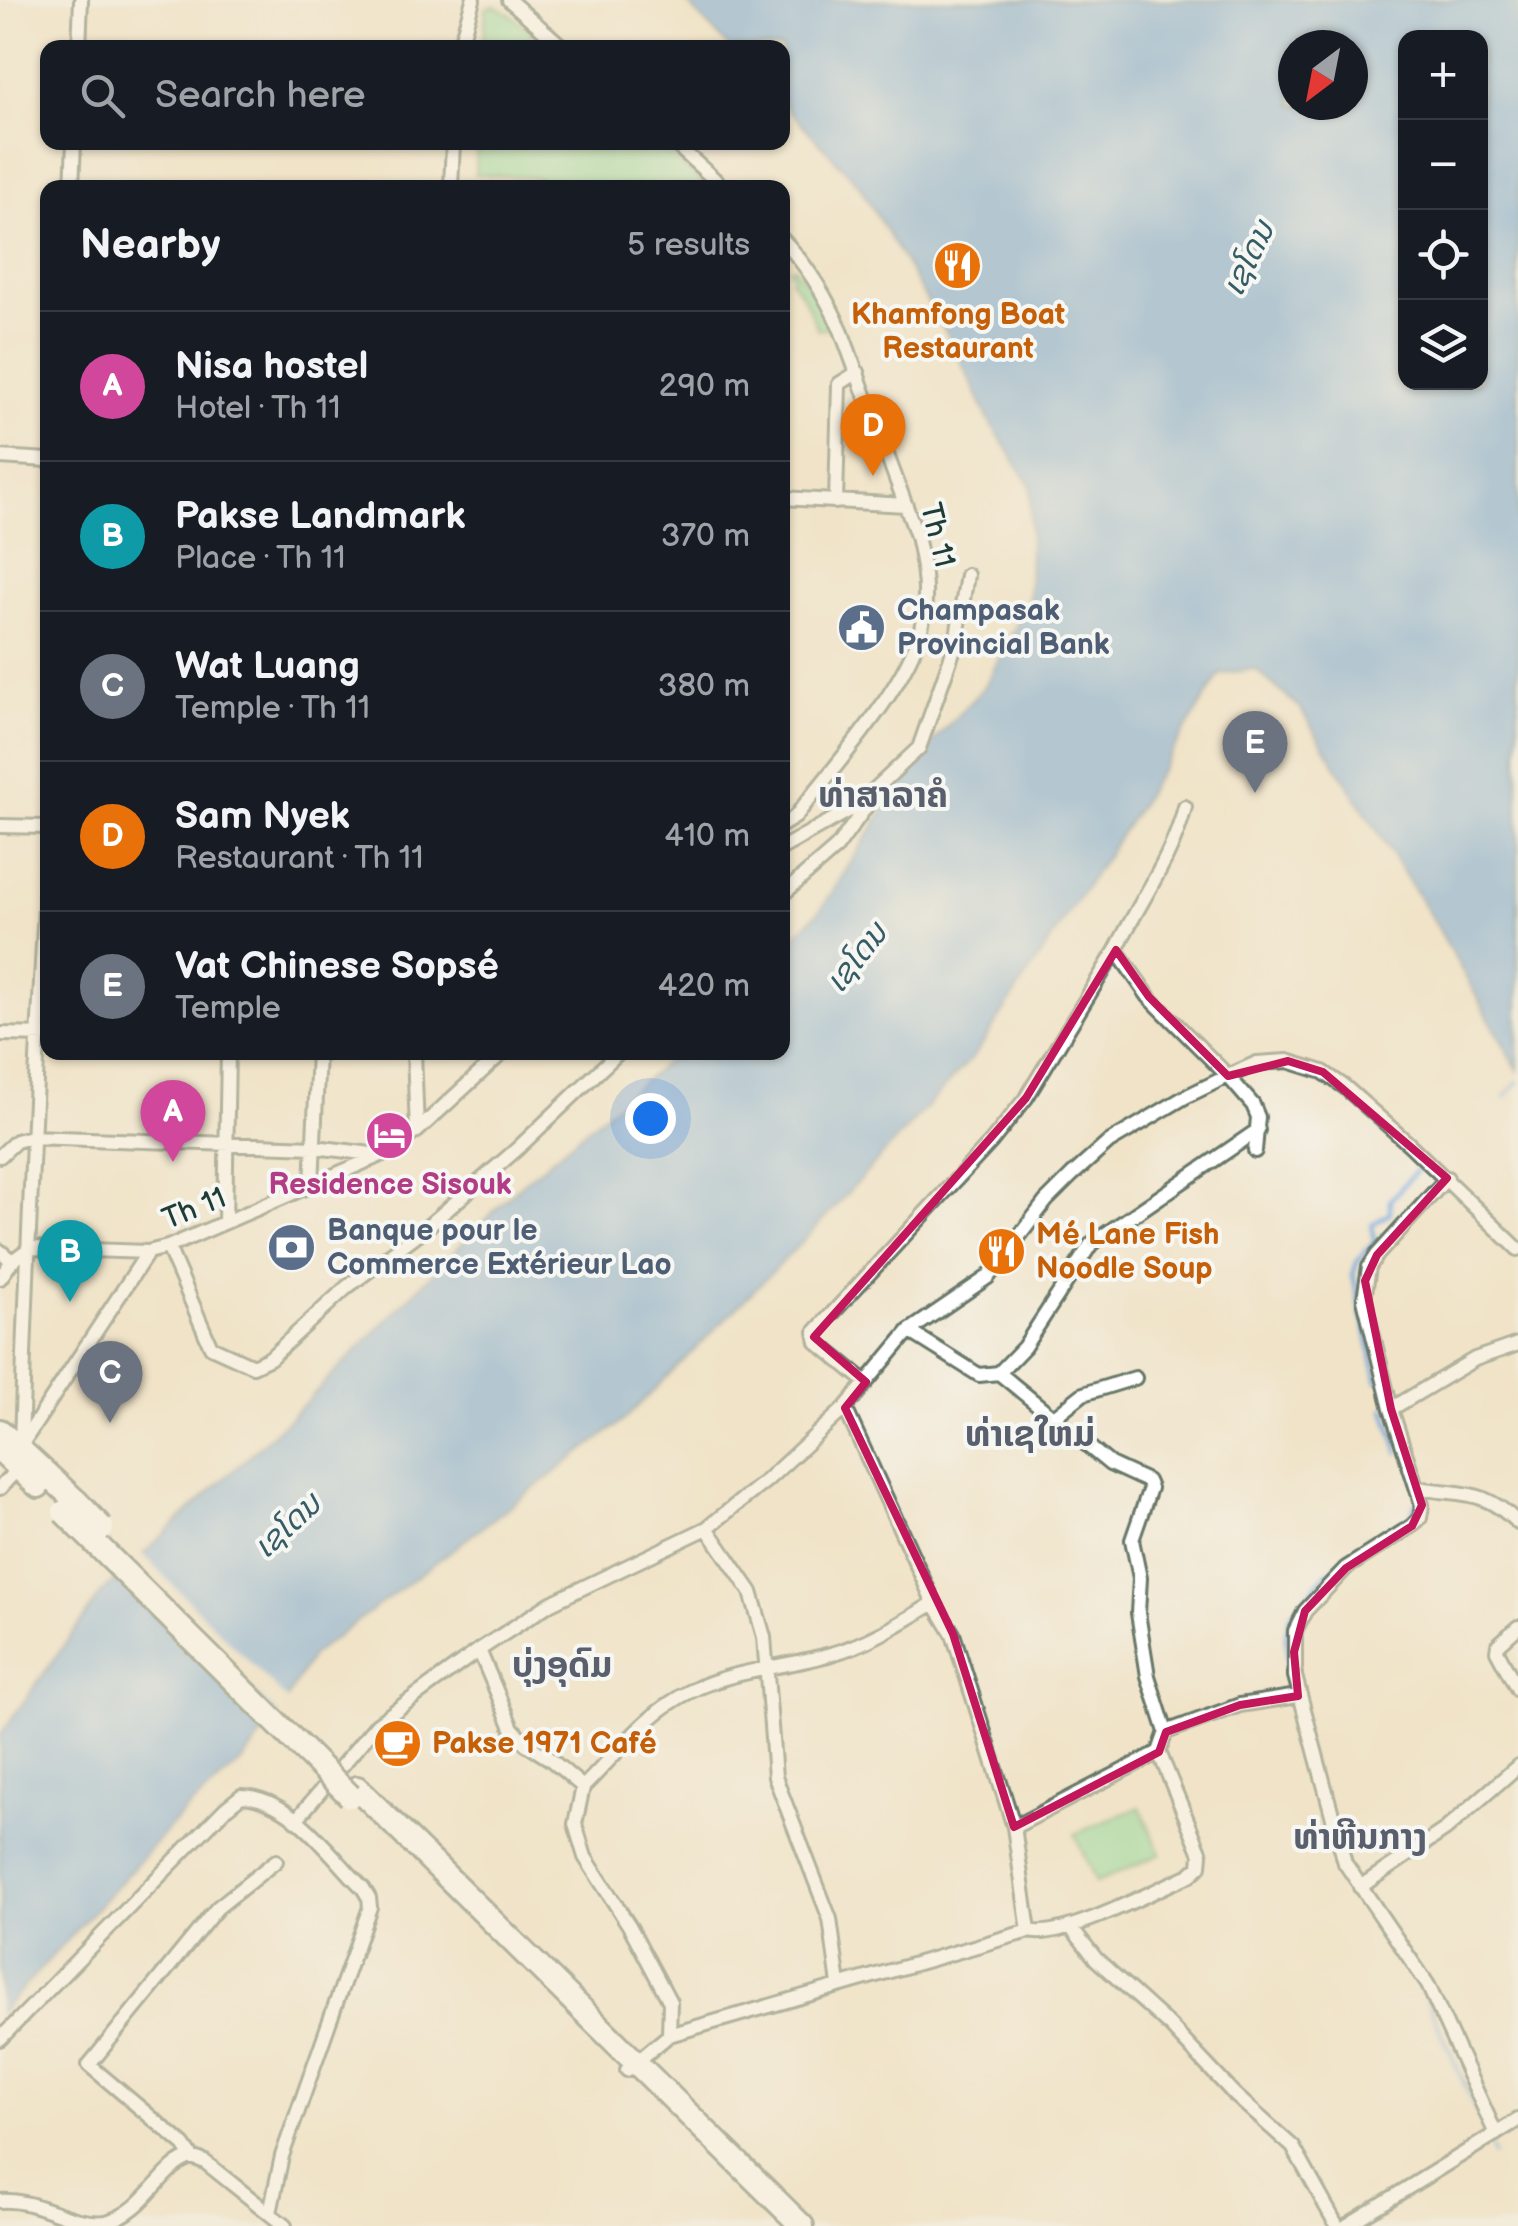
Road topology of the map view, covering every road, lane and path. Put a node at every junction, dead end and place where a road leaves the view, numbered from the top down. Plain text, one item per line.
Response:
1 (81, 0) edge
2 (473, 0) edge
3 (509, 0) edge
4 (79, 40) edge
5 (461, 40) edge
6 (555, 40) edge
7 (74, 150) edge
8 (453, 150) edge
9 (682, 150) edge
10 (72, 180) edge
11 (451, 180) edge
12 (715, 180) edge
13 (790, 247) edge
14 (858, 372) junction
15 (0, 457) edge
16 (40, 460) edge
17 (790, 499) edge
18 (836, 502) junction
19 (906, 505) junction
20 (967, 575) dead end
21 (884, 781) junction
22 (1184, 808) dead end
23 (790, 820) edge
24 (0, 826) edge
25 (40, 827) edge
26 (790, 843) edge
27 (790, 888) edge
28 (1116, 950) junction
29 (0, 1034) edge
30 (40, 1035) edge
31 (40, 1055) edge
32 (228, 1060) edge
33 (318, 1060) edge
34 (414, 1060) edge
35 (494, 1060) edge
36 (611, 1060) edge
37 (1228, 1076) junction
38 (1258, 1130) junction
39 (417, 1132) junction
40 (32, 1137) junction
41 (227, 1146) junction
42 (315, 1147) junction
43 (1255, 1151) dead end
44 (381, 1155) junction
45 (0, 1156) edge
46 (1447, 1178) junction
47 (312, 1185) junction
48 (225, 1222) junction
49 (168, 1246) junction
50 (30, 1248) junction
51 (1518, 1248) edge
52 (0, 1251) edge
53 (148, 1252) junction
54 (12, 1261) junction
55 (0, 1278) edge
56 (909, 1331) junction
57 (1518, 1344) edge
58 (999, 1373) junction
59 (1135, 1378) dead end
60 (866, 1382) junction
61 (845, 1408) junction
62 (1391, 1409) junction
63 (1054, 1417) junction
64 (0, 1431) edge
65 (13, 1455) edge
66 (0, 1488) edge
67 (1419, 1488) junction
68 (1518, 1523) edge
69 (707, 1528) junction
70 (934, 1603) junction
71 (1518, 1628) edge
72 (479, 1650) junction
73 (766, 1667) junction
74 (1518, 1690) edge
75 (1298, 1696) junction
76 (1166, 1732) junction
77 (1159, 1752) junction
78 (1518, 1766) edge
79 (582, 1787) junction
80 (296, 1820) junction
81 (1014, 1827) junction
82 (276, 1861) dead end
83 (1360, 1887) junction
84 (1071, 1927) junction
85 (1029, 1931) junction
86 (839, 1985) junction
87 (669, 2035) junction
88 (0, 2040) edge
89 (631, 2066) junction
90 (1518, 2120) edge
91 (1496, 2134) junction
92 (192, 2158) junction
93 (0, 2201) edge
94 (270, 2213) junction
95 (794, 2225) edge
96 (286, 2226) edge
97 (1337, 2226) edge
98 (1346, 2226) edge

1 - 4 street
2 - 5 street
3 - 6 street
7 - 10 street
8 - 11 street
9 - 12 street
13 - 14 street, Th 11
14 - 18 street
14 - 19 street, Th 11
15 - 16 street
17 - 18 street
18 - 19 street
19 - 23 street, Th 11
20 - 21 street
21 - 26 street
21 - 27 street
22 - 28 street
24 - 25 street
28 - 37 street
28 - 60 street
29 - 30 street
31 - 40 street
32 - 41 street
33 - 42 street
34 - 39 street
35 - 39 street, Th 11
36 - 49 street
37 - 38 street
37 - 46 street
37 - 56 street
38 - 43 street
38 - 58 street
39 - 44 street, Th 11
40 - 41 street
40 - 45 street
40 - 50 street
41 - 42 street
41 - 48 street
42 - 44 street
42 - 47 street
44 - 47 street, Th 11
46 - 51 street
46 - 62 street
47 - 48 street, Th 11
48 - 49 street, Th 11
49 - 53 street, Th 11
50 - 53 street
50 - 54 street
50 - 65 street
52 - 54 street
53 - 65 street, Th 11
54 - 55 street
56 - 58 street
56 - 60 street
57 - 62 street
58 - 63 street
59 - 63 street
60 - 61 street
61 - 69 street
61 - 70 street
62 - 67 street
63 - 76 street
64 - 65 highway
65 - 66 street, Th 11
65 - 89 highway, bridge
67 - 68 street
67 - 75 street
69 - 72 street
69 - 73 street
70 - 73 street
70 - 81 street
71 - 74 street
72 - 79 street
72 - 80 street
73 - 79 street
73 - 86 street
75 - 76 street
75 - 83 street
76 - 77 street
77 - 81 street
77 - 84 street
78 - 83 street
79 - 87 street
80 - 88 street
80 - 94 street
81 - 85 street
82 - 92 street
83 - 91 street
84 - 85 street
84 - 97 street
85 - 86 street
86 - 87 street
87 - 89 street
89 - 95 highway
90 - 91 street
91 - 98 street
92 - 93 street
92 - 94 street
94 - 96 street

